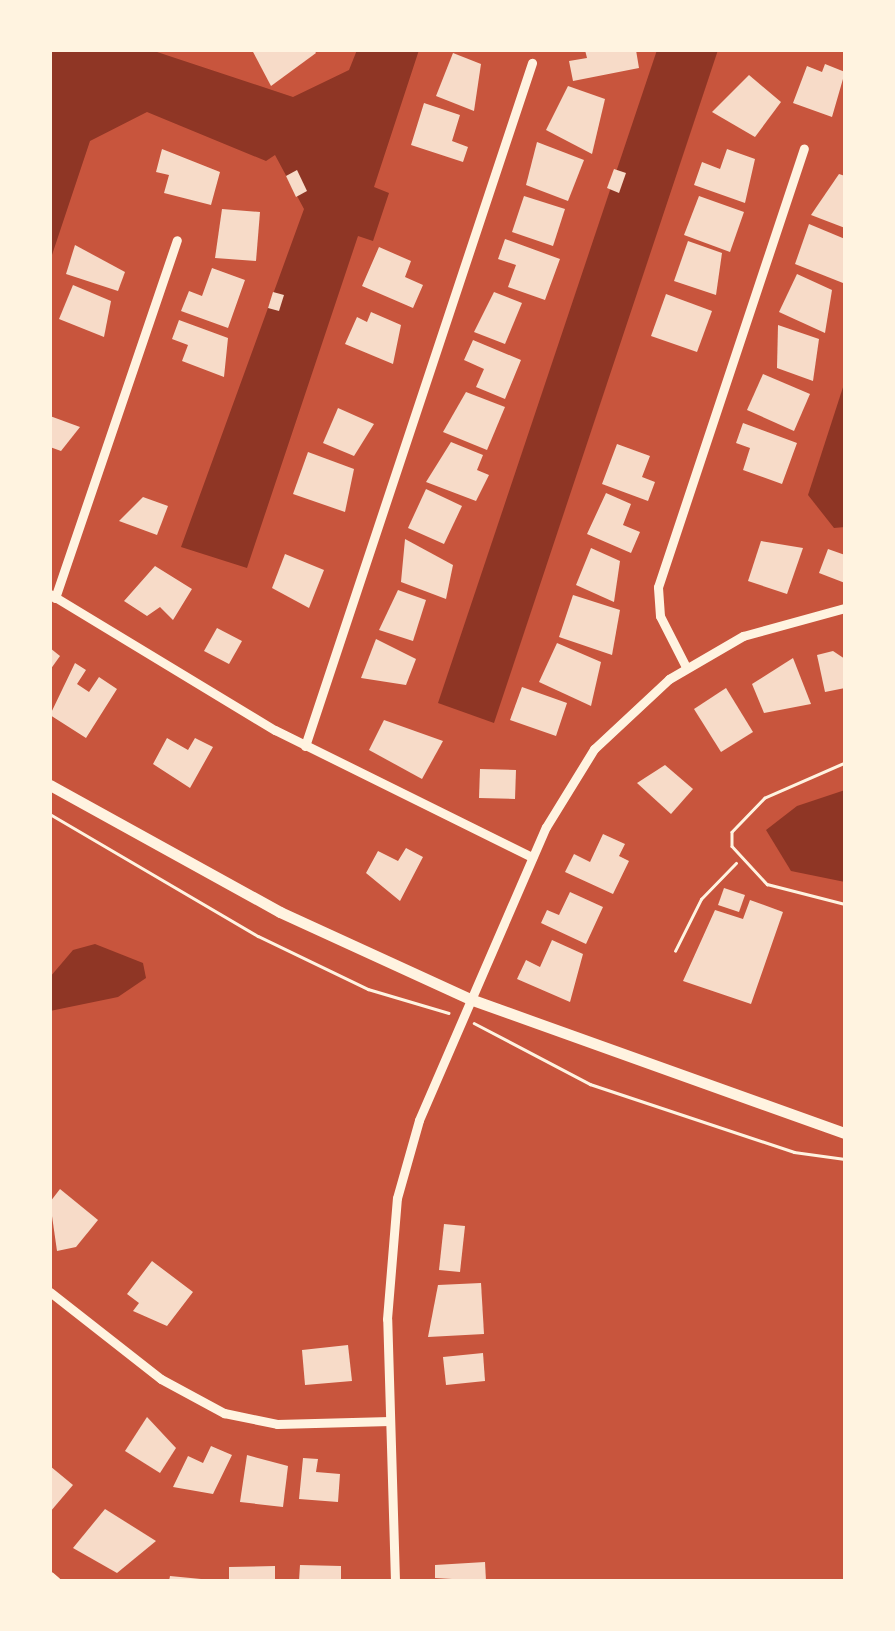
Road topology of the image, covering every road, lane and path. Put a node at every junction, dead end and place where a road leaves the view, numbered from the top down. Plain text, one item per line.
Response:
1 (532, 62) dead end
2 (804, 149) dead end
3 (177, 240) dead end
4 (53, 596) edge
5 (845, 608) edge
6 (686, 667) junction
7 (305, 746) junction
8 (845, 762) edge
9 (50, 785) edge
10 (50, 814) edge
11 (532, 857) junction
12 (737, 862) junction
13 (845, 904) edge
14 (675, 951) dead end
15 (470, 1000) junction
16 (440, 1009) dead end
17 (488, 1028) dead end
18 (845, 1132) edge
19 (845, 1159) edge
20 (50, 1292) edge
21 (390, 1422) junction
22 (50, 1576) edge
23 (56, 1581) edge
24 (395, 1581) edge

1 - 7 street
2 - 6 street
3 - 4 street
4 - 7 street
5 - 6 street
6 - 11 street
7 - 11 street
8 - 12 path
9 - 15 street
10 - 16 path
11 - 15 street
12 - 13 path
12 - 14 path
15 - 18 street
15 - 21 street
17 - 19 path
20 - 21 street
21 - 24 street
22 - 23 street

